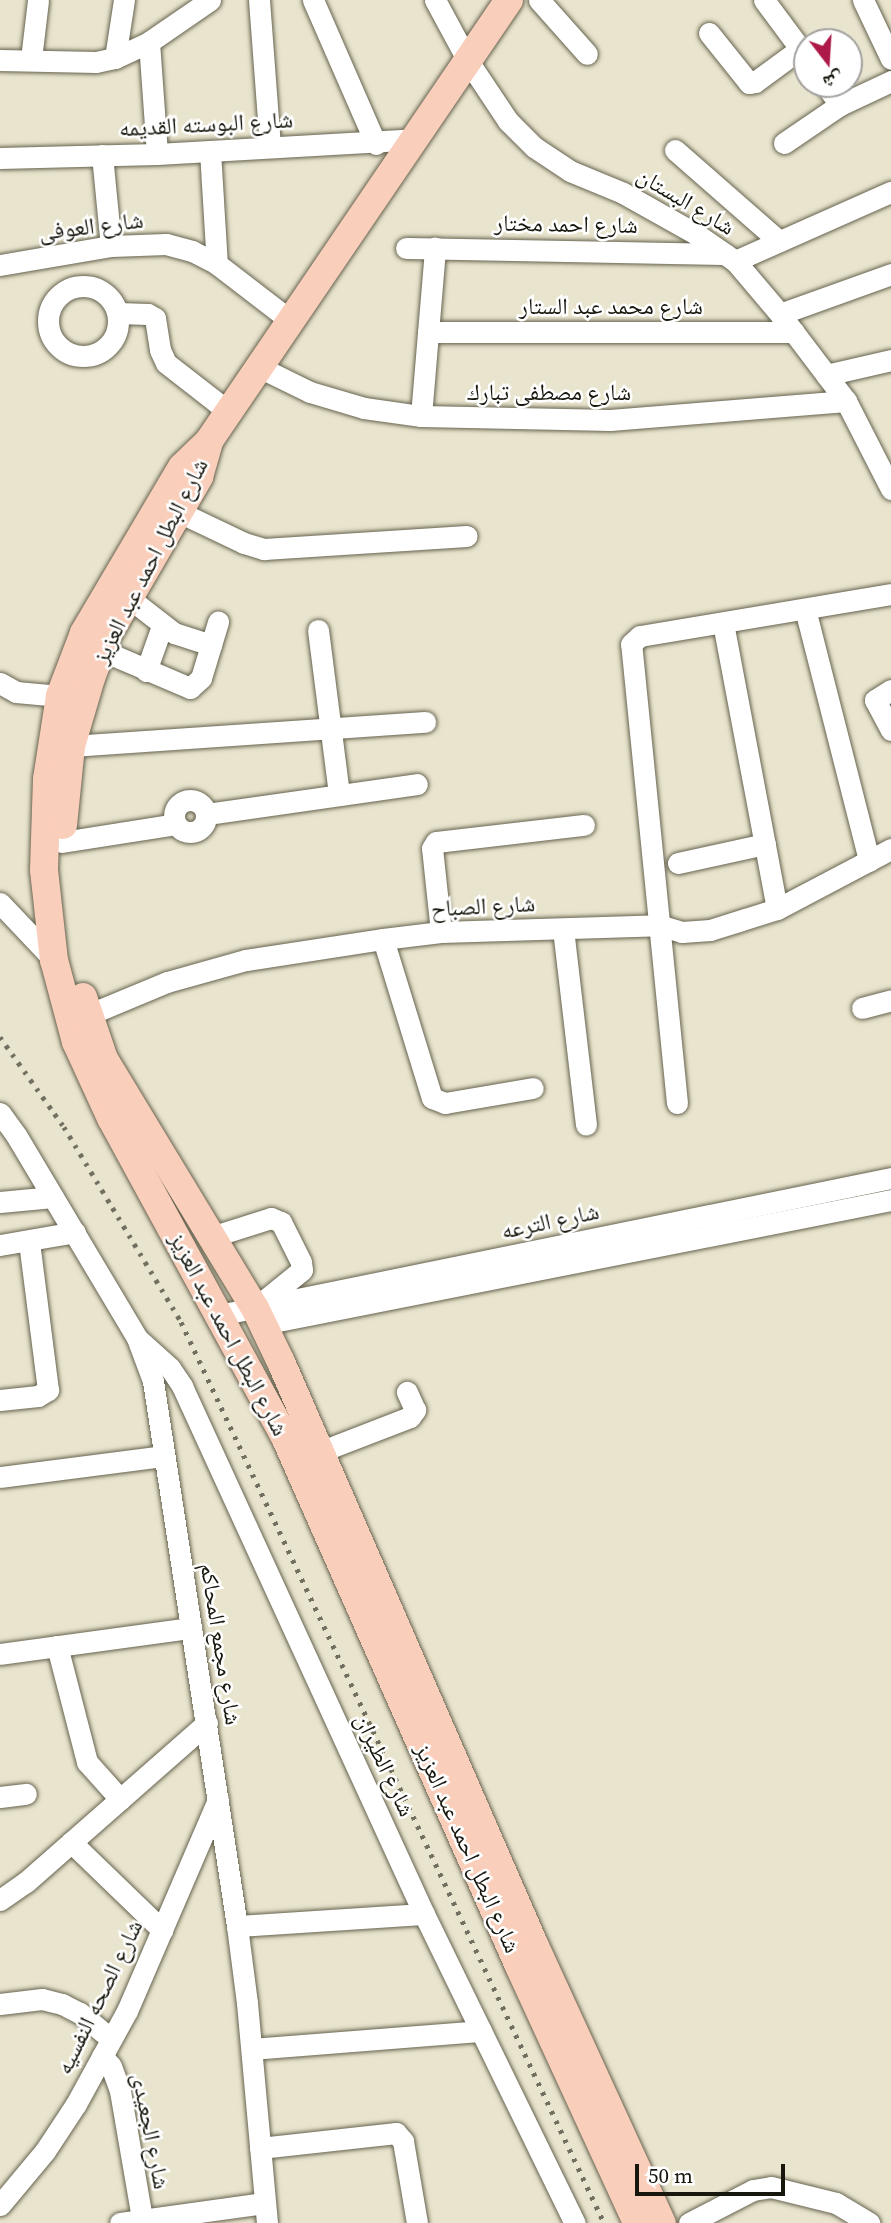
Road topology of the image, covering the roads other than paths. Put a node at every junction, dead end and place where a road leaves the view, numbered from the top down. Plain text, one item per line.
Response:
1 (38, 0) edge
2 (124, 0) edge
3 (210, 0) edge
4 (259, 0) edge
5 (313, 0) edge
6 (435, 0) edge
7 (509, 0) edge
8 (539, 0) edge
9 (764, 0) edge
10 (863, 0) edge
11 (709, 33) dead end
12 (793, 38) edge
13 (149, 42) junction
14 (587, 54) dead end
15 (115, 58) junction
16 (31, 59) junction
17 (891, 59) edge
18 (0, 60) edge
19 (793, 60) edge
20 (468, 61) junction
21 (891, 81) edge
22 (835, 98) edge
23 (840, 105) junction
24 (415, 139) junction
25 (784, 143) dead end
26 (376, 144) junction
27 (270, 147) junction
28 (675, 150) dead end
29 (210, 151) junction
30 (157, 154) junction
31 (102, 155) junction
32 (0, 158) edge
33 (891, 192) edge
34 (779, 241) junction
35 (111, 246) junction
36 (407, 248) dead end
37 (435, 248) junction
38 (730, 257) junction
39 (217, 264) junction
40 (0, 265) edge
41 (891, 274) edge
42 (118, 313) dead end
43 (780, 314) junction
44 (291, 321) junction
45 (428, 332) junction
46 (794, 332) junction
47 (891, 359) edge
48 (259, 367) junction
49 (826, 376) junction
50 (846, 401) junction
51 (229, 412) junction
52 (421, 416) junction
53 (209, 441) junction
54 (889, 481) edge
55 (179, 512) junction
56 (467, 536) dead end
57 (891, 594) edge
58 (129, 598) junction
59 (805, 608) junction
60 (218, 622) dead end
61 (723, 622) junction
62 (162, 626) junction
63 (318, 630) dead end
64 (211, 645) junction
65 (101, 650) junction
66 (146, 671) junction
67 (0, 683) edge
68 (891, 690) edge
69 (60, 696) junction
70 (425, 722) dead end
71 (330, 729) junction
72 (891, 730) edge
73 (71, 746) junction
74 (417, 784) dead end
75 (339, 794) junction
76 (584, 825) dead end
77 (62, 842) junction
78 (765, 844) junction
79 (891, 849) edge
80 (869, 861) junction
81 (678, 863) dead end
82 (0, 903) edge
83 (777, 909) junction
84 (659, 925) junction
85 (563, 929) junction
86 (441, 933) junction
87 (383, 939) junction
88 (54, 960) junction
89 (891, 1000) edge
90 (862, 1009) dead end
91 (79, 1018) junction
92 (533, 1088) dead end
93 (677, 1103) dead end
94 (0, 1113) edge
95 (586, 1125) dead end
96 (891, 1178) edge
97 (53, 1197) junction
98 (891, 1200) edge
99 (0, 1202) edge
100 (75, 1232) junction
101 (211, 1237) junction
102 (29, 1241) junction
103 (0, 1245) edge
104 (219, 1315) junction
105 (259, 1316) junction
106 (137, 1338) junction
107 (407, 1392) dead end
108 (0, 1400) edge
109 (322, 1451) junction
110 (164, 1456) junction
111 (0, 1477) edge
112 (191, 1628) junction
113 (57, 1646) junction
114 (0, 1654) edge
115 (207, 1723) junction
116 (26, 1794) dead end
117 (0, 1797) edge
118 (219, 1798) junction
119 (120, 1800) junction
120 (71, 1842) junction
121 (0, 1900) edge
122 (424, 1914) junction
123 (237, 1926) junction
124 (162, 1930) junction
125 (0, 2004) edge
126 (481, 2031) junction
127 (106, 2048) junction
128 (252, 2049) junction
129 (260, 2148) junction
130 (0, 2205) edge
131 (266, 2213) edge
132 (142, 2220) junction
133 (120, 2223) edge
134 (418, 2223) edge
135 (575, 2223) edge
136 (638, 2223) edge
137 (662, 2223) edge
138 (689, 2223) edge
139 (869, 2223) edge

1 - 16 street
2 - 15 street
3 - 13 street
4 - 27 street
5 - 26 street
6 - 20 street, شارع البستان
7 - 20 main road, شارع البطل احمد عبد العزيز
8 - 14 street
9 - 12 street
10 - 17 street
11 - 19 street
13 - 15 street
13 - 30 street
15 - 16 street
16 - 18 street
20 - 24 main road, شارع البطل احمد عبد العزيز
20 - 38 street, شارع البستان
21 - 23 street
22 - 23 street
23 - 25 street
24 - 26 street, شارع البوسته القديمه
24 - 44 main road, شارع البطل احمد عبد العزيز
26 - 27 street, شارع البوسته القديمه
27 - 29 street, شارع البوسته القديمه
28 - 34 street
29 - 30 street, شارع البوسته القديمه
29 - 39 street
30 - 31 street, شارع البوسته القديمه
31 - 32 street, شارع البوسته القديمه
31 - 35 street
33 - 34 street, شارع احمد مختار
34 - 38 street, شارع احمد مختار
35 - 39 street, شارع العوفى
35 - 40 street, شارع العوفى
36 - 37 street, شارع احمد مختار
37 - 38 street, شارع احمد مختار
37 - 45 street
38 - 43 street, شارع البستان
39 - 44 street, شارع العوفى
41 - 43 street
42 - 51 street
43 - 46 street, شارع البستان
44 - 48 main road, شارع البطل احمد عبد العزيز
45 - 46 street, شارع محمد عبد الستار
45 - 52 street
46 - 49 street, شارع البستان
47 - 49 street
48 - 51 main road, شارع البطل احمد عبد العزيز
48 - 52 street, شارع مصطفى تبارك
49 - 50 street, شارع البستان
50 - 52 street, شارع مصطفى تبارك
50 - 54 street, شارع البستان
51 - 53 main road, شارع البطل احمد عبد العزيز
53 - 55 main road, شارع البطل احمد عبد العزيز
53 - 69 main road, شارع البطل احمد عبد العزيز
55 - 56 street
55 - 58 main road, شارع البطل احمد عبد العزيز
57 - 59 street
58 - 62 street
58 - 65 main road, شارع البطل احمد عبد العزيز
59 - 61 street
59 - 80 street
60 - 64 street
61 - 78 street
61 - 84 street
62 - 64 street
62 - 66 street
63 - 71 street
64 - 66 street
65 - 66 street
65 - 73 main road, شارع البطل احمد عبد العزيز
67 - 69 street
68 - 72 street
69 - 88 main road, شارع البطل احمد عبد العزيز
70 - 71 street
71 - 73 street
71 - 75 street
73 - 77 main road, شارع البطل احمد عبد العزيز
74 - 75 street
75 - 77 street
76 - 86 street
77 - 91 main road, شارع البطل احمد عبد العزيز
78 - 81 street
78 - 83 street
79 - 80 street, شارع الصباح
80 - 83 street, شارع الصباح
82 - 88 street
83 - 84 street, شارع الصباح
84 - 85 street, شارع الصباح
84 - 93 street
85 - 86 street, شارع الصباح
85 - 95 street
86 - 87 street, شارع الصباح
87 - 91 street, شارع الصباح
87 - 92 street
88 - 91 main road, شارع البطل احمد عبد العزيز
89 - 90 street
91 - 101 main road, شارع البطل احمد عبد العزيز
91 - 104 main road, شارع البطل احمد عبد العزيز
94 - 97 street, شارع مجمع المحاكم
96 - 105 street, شارع الترعه
97 - 99 street
97 - 100 street, شارع مجمع المحاكم
98 - 105 street, شارع الترعه
100 - 102 street
100 - 106 street, شارع مجمع المحاكم
101 - 105 main road, شارع البطل احمد عبد العزيز
101 - 105 street
102 - 103 street
102 - 108 street
104 - 105 street, شارع الترعه
104 - 136 main road, شارع البطل احمد عبد العزيز
105 - 109 main road, شارع البطل احمد عبد العزيز
106 - 110 street, شارع مجمع المحاكم
106 - 122 street, شارع الطيران
107 - 109 street
109 - 137 main road, شارع البطل احمد عبد العزيز
110 - 111 street
110 - 112 street, شارع مجمع المحاكم
112 - 113 street
112 - 115 street, شارع مجمع المحاكم
113 - 114 street
113 - 119 street
115 - 118 street, شارع مجمع المحاكم
115 - 119 street
116 - 117 street
118 - 123 street, شارع مجمع المحاكم
118 - 124 street, شارع الصحه النفسيه
119 - 120 street
120 - 121 street
120 - 124 street
122 - 123 street
122 - 126 street, شارع الطيران
123 - 128 street, شارع مجمع المحاكم
124 - 127 street, شارع الصحه النفسيه
125 - 127 street
126 - 128 street
126 - 135 street, شارع الطيران
127 - 130 street, شارع الصحه النفسيه
127 - 132 street, شارع الجعيدى
128 - 129 street, شارع مجمع المحاكم
129 - 131 street, شارع مجمع المحاكم
129 - 134 street
131 - 132 street
132 - 133 street
138 - 139 street

